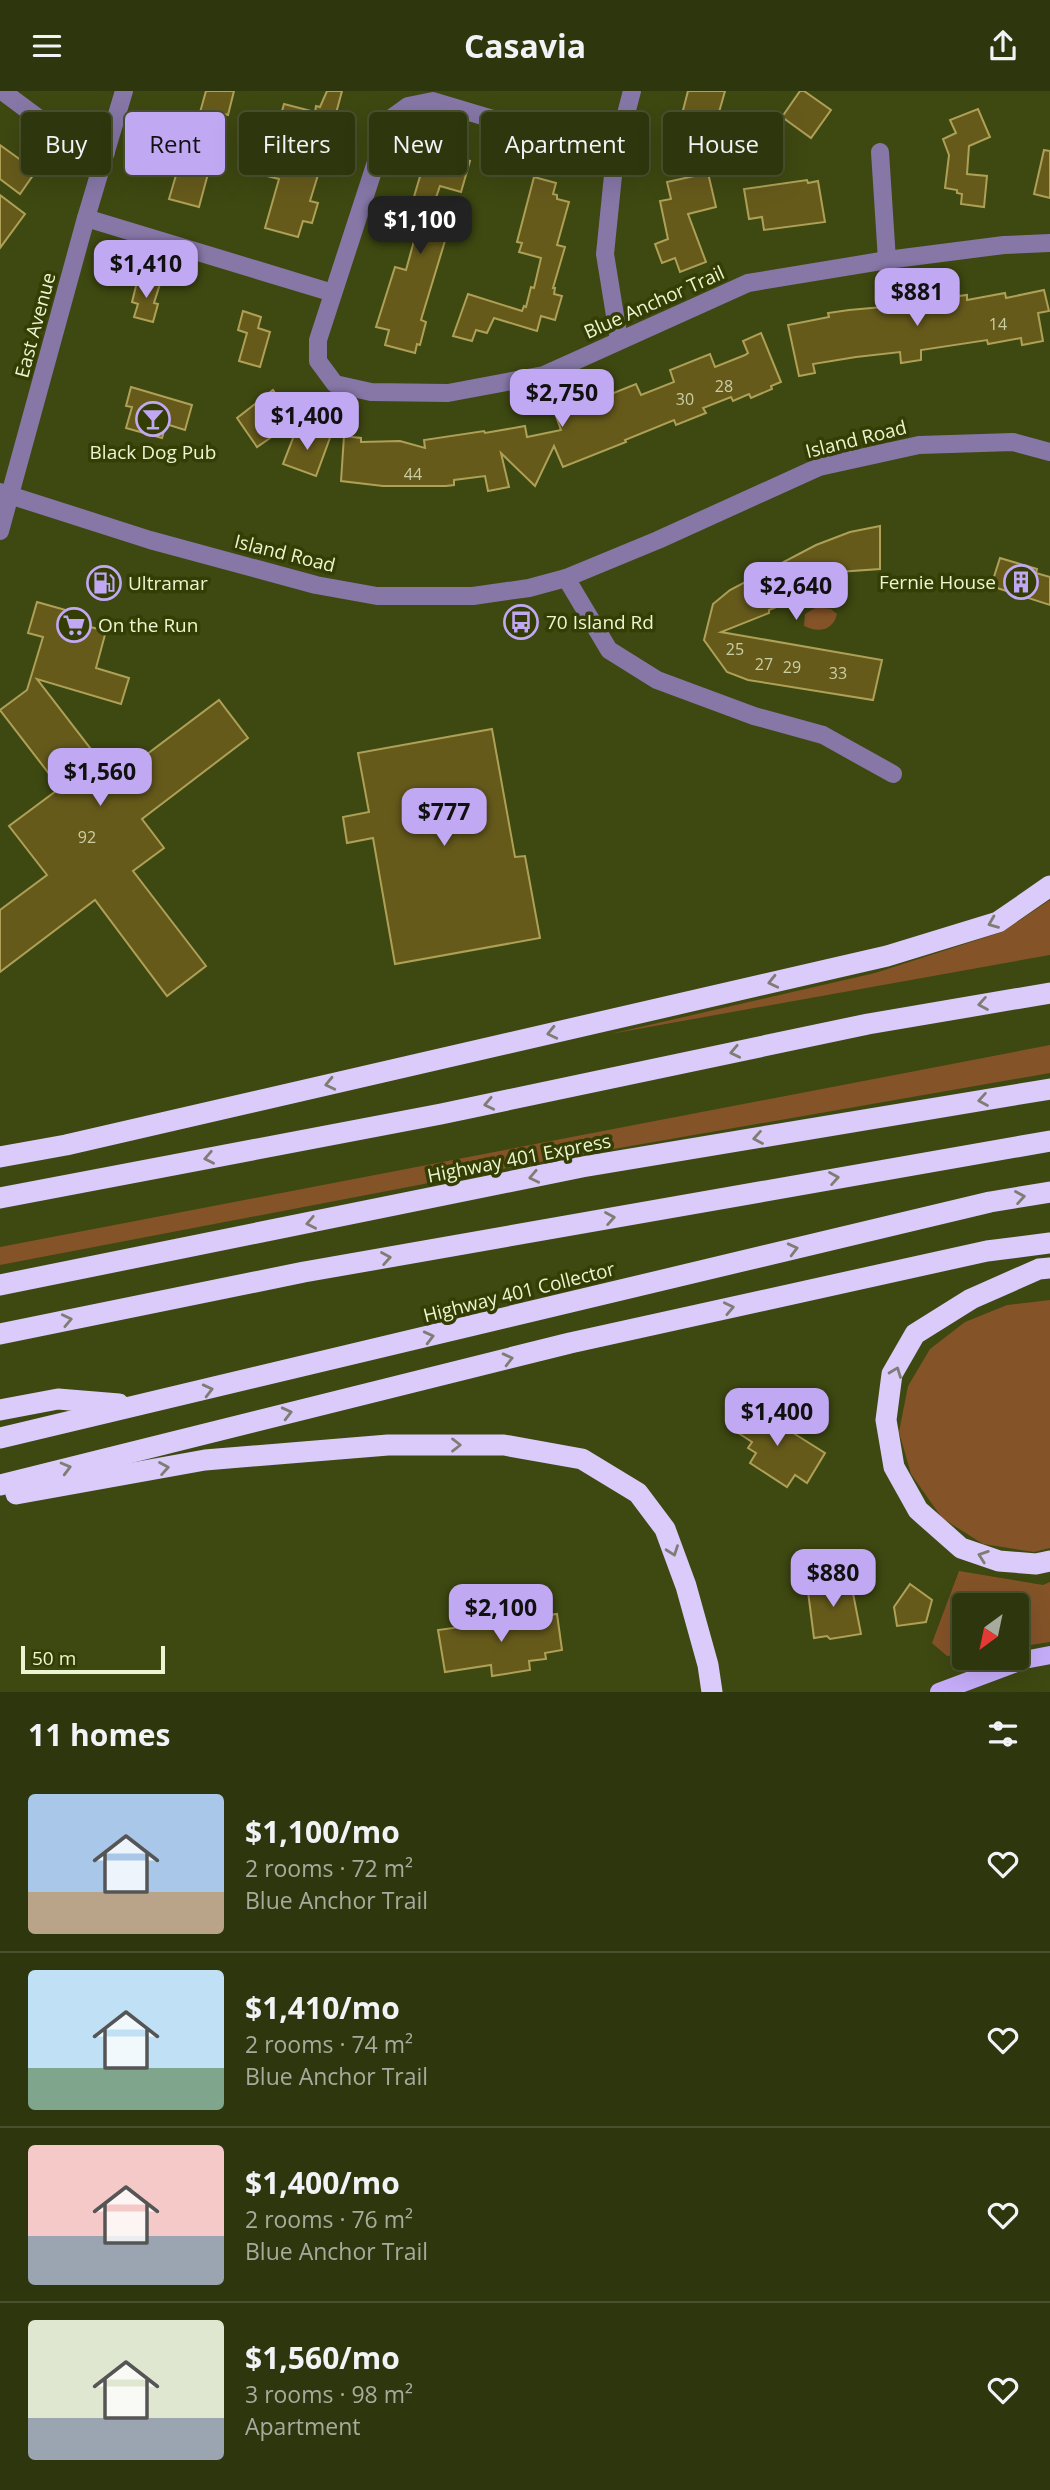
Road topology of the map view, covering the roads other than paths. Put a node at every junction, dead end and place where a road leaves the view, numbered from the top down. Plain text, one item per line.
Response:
1 (2, 91) edge
2 (124, 91) edge
3 (632, 91) edge
4 (30, 112) edge
5 (627, 112) edge
6 (481, 116) edge
7 (111, 135) edge
8 (880, 152) dead end
9 (99, 175) edge
10 (613, 175) edge
11 (86, 218) junction
12 (1050, 243) edge
13 (887, 260) junction
14 (333, 293) junction
15 (619, 340) junction
16 (1050, 452) edge
17 (5, 493) edge
18 (0, 531) edge
19 (566, 578) junction
20 (893, 774) dead end
21 (1050, 886) edge
22 (1050, 993) edge
23 (1050, 1089) edge
24 (1050, 1141) edge
25 (0, 1157) edge
26 (1050, 1192) edge
27 (0, 1198) edge
28 (1050, 1243) edge
29 (1050, 1268) edge
30 (0, 1285) edge
31 (0, 1334) edge
32 (141, 1406) junction
33 (0, 1410) edge
34 (0, 1438) edge
35 (0, 1485) edge
36 (0, 1497) edge
37 (1050, 1561) edge
38 (1050, 1655) edge
39 (712, 1692) edge
40 (939, 1692) edge

1 - 4 street
2 - 7 street, East Avenue
3 - 5 street
6 - 14 street, Blue Anchor Trail
8 - 13 street
9 - 11 street, East Avenue
10 - 15 street
11 - 14 street
11 - 17 street, East Avenue
12 - 13 street, Blue Anchor Trail
13 - 15 street, Blue Anchor Trail
14 - 15 street, Blue Anchor Trail
16 - 19 street, Island Road
17 - 18 street, East Avenue
17 - 19 street, Island Road
19 - 20 street
21 -> 25 highway
22 -> 27 highway
23 -> 30 highway, Highway 401 Express
31 -> 24 highway
32 -> 26 highway, Highway 401 Collector
35 -> 28 highway
37 -> 29 highway
32 - 33 highway
32 - 34 highway, Highway 401 Collector
36 -> 39 highway
38 - 40 main road

